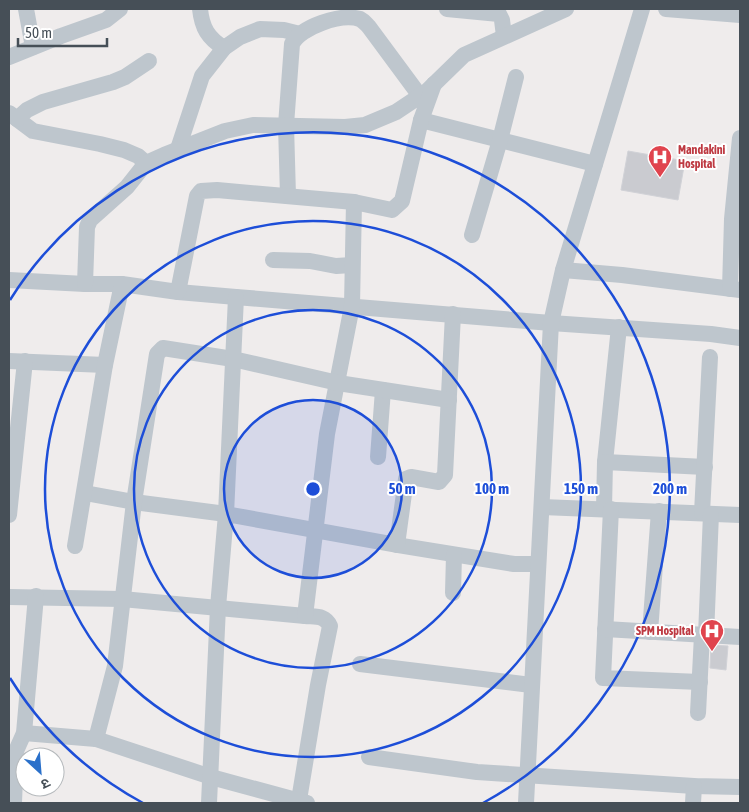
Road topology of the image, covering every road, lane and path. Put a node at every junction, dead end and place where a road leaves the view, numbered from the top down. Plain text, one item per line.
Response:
1 (26, 9) edge
2 (120, 9) edge
3 (200, 9) edge
4 (447, 9) edge
5 (566, 9) edge
6 (642, 9) edge
7 (666, 9) edge
8 (740, 15) edge
9 (300, 34) junction
10 (504, 36) junction
11 (33, 47) junction
12 (224, 48) junction
13 (9, 57) edge
14 (148, 61) dead end
15 (516, 76) dead end
16 (434, 84) junction
17 (420, 96) junction
18 (13, 116) edge
19 (422, 120) junction
20 (286, 125) junction
21 (740, 138) edge
22 (500, 140) junction
23 (178, 149) junction
24 (146, 163) junction
25 (595, 164) junction
26 (738, 190) edge
27 (288, 196) junction
28 (354, 202) junction
29 (472, 235) dead end
30 (273, 260) dead end
31 (352, 265) junction
32 (563, 270) junction
33 (9, 280) edge
34 (86, 284) junction
35 (122, 284) junction
36 (735, 289) edge
37 (178, 292) junction
38 (236, 297) junction
39 (352, 306) junction
40 (453, 314) junction
41 (551, 323) junction
42 (619, 327) junction
43 (740, 338) edge
44 (710, 357) dead end
45 (232, 358) junction
46 (9, 361) edge
47 (26, 361) junction
48 (105, 365) junction
49 (338, 383) junction
50 (383, 390) junction
51 (449, 400) junction
52 (378, 457) dead end
53 (605, 462) junction
54 (705, 467) junction
55 (85, 493) junction
56 (134, 502) junction
57 (542, 507) junction
58 (608, 509) junction
59 (659, 511) junction
60 (707, 513) junction
61 (226, 514) junction
62 (9, 515) edge
63 (740, 516) edge
64 (316, 530) junction
65 (397, 545) junction
66 (75, 546) dead end
67 (454, 554) junction
68 (538, 564) junction
69 (454, 592) dead end
70 (36, 596) junction
71 (9, 597) edge
72 (122, 599) junction
73 (218, 607) junction
74 (305, 616) junction
75 (605, 629) junction
76 (650, 632) junction
77 (704, 635) junction
78 (740, 637) edge
79 (360, 664) dead end
80 (700, 682) junction
81 (531, 686) junction
82 (698, 713) dead end
83 (24, 733) junction
84 (96, 739) junction
85 (12, 751) edge
86 (369, 757) dead end
87 (527, 774) junction
88 (211, 777) junction
89 (694, 786) junction
90 (740, 787) edge
91 (303, 802) edge
92 (14, 803) edge
93 (209, 803) edge
94 (526, 803) edge
95 (693, 803) edge

1 - 11 street
2 - 11 street
3 - 12 street
4 - 10 street
5 - 10 street
6 - 25 street
7 - 8 street
9 - 12 street
9 - 17 street
9 - 20 street
10 - 16 street
11 - 13 street
12 - 23 street
14 - 18 street
15 - 22 street
16 - 17 street
16 - 19 street
17 - 20 street
18 - 24 street
19 - 22 street
19 - 28 street
20 - 23 street
20 - 27 street
21 - 26 street
22 - 25 street
22 - 29 street
23 - 24 street
24 - 34 street
25 - 32 street
26 - 36 street
27 - 28 street
27 - 37 street
28 - 31 street
30 - 31 street
31 - 39 street
32 - 36 street
32 - 41 street
33 - 34 street
34 - 35 street
35 - 37 street
35 - 48 street
37 - 38 street
38 - 39 street
38 - 45 street
39 - 40 street
39 - 49 street
40 - 41 street
40 - 51 street
41 - 42 street
41 - 57 street
42 - 43 street
42 - 53 street
44 - 54 street
45 - 49 street
45 - 56 street
45 - 61 street
46 - 47 street
47 - 48 street
47 - 62 street
48 - 55 street
49 - 50 street
49 - 64 street
50 - 51 street
50 - 52 street
51 - 65 street
53 - 54 street
53 - 58 street
54 - 60 street
55 - 56 street
55 - 66 street
56 - 61 street
56 - 72 street
57 - 58 street
57 - 68 street
58 - 59 street
58 - 75 street
59 - 60 street
59 - 76 street
60 - 63 street
60 - 77 street
61 - 64 street
61 - 73 street
64 - 65 street
64 - 74 street
65 - 67 street
67 - 68 street
67 - 69 street
68 - 81 street
70 - 71 street
70 - 72 street
70 - 83 street
72 - 73 street
72 - 84 street
73 - 74 street
73 - 88 street
74 - 91 street
75 - 76 street
75 - 80 street
76 - 77 street
77 - 78 street
77 - 80 street
79 - 81 street
80 - 82 street
81 - 87 street
83 - 84 street
83 - 85 street
84 - 88 street
85 - 92 street
86 - 87 street
87 - 89 street
87 - 94 street
88 - 91 street
88 - 93 street
89 - 90 street
89 - 95 street

